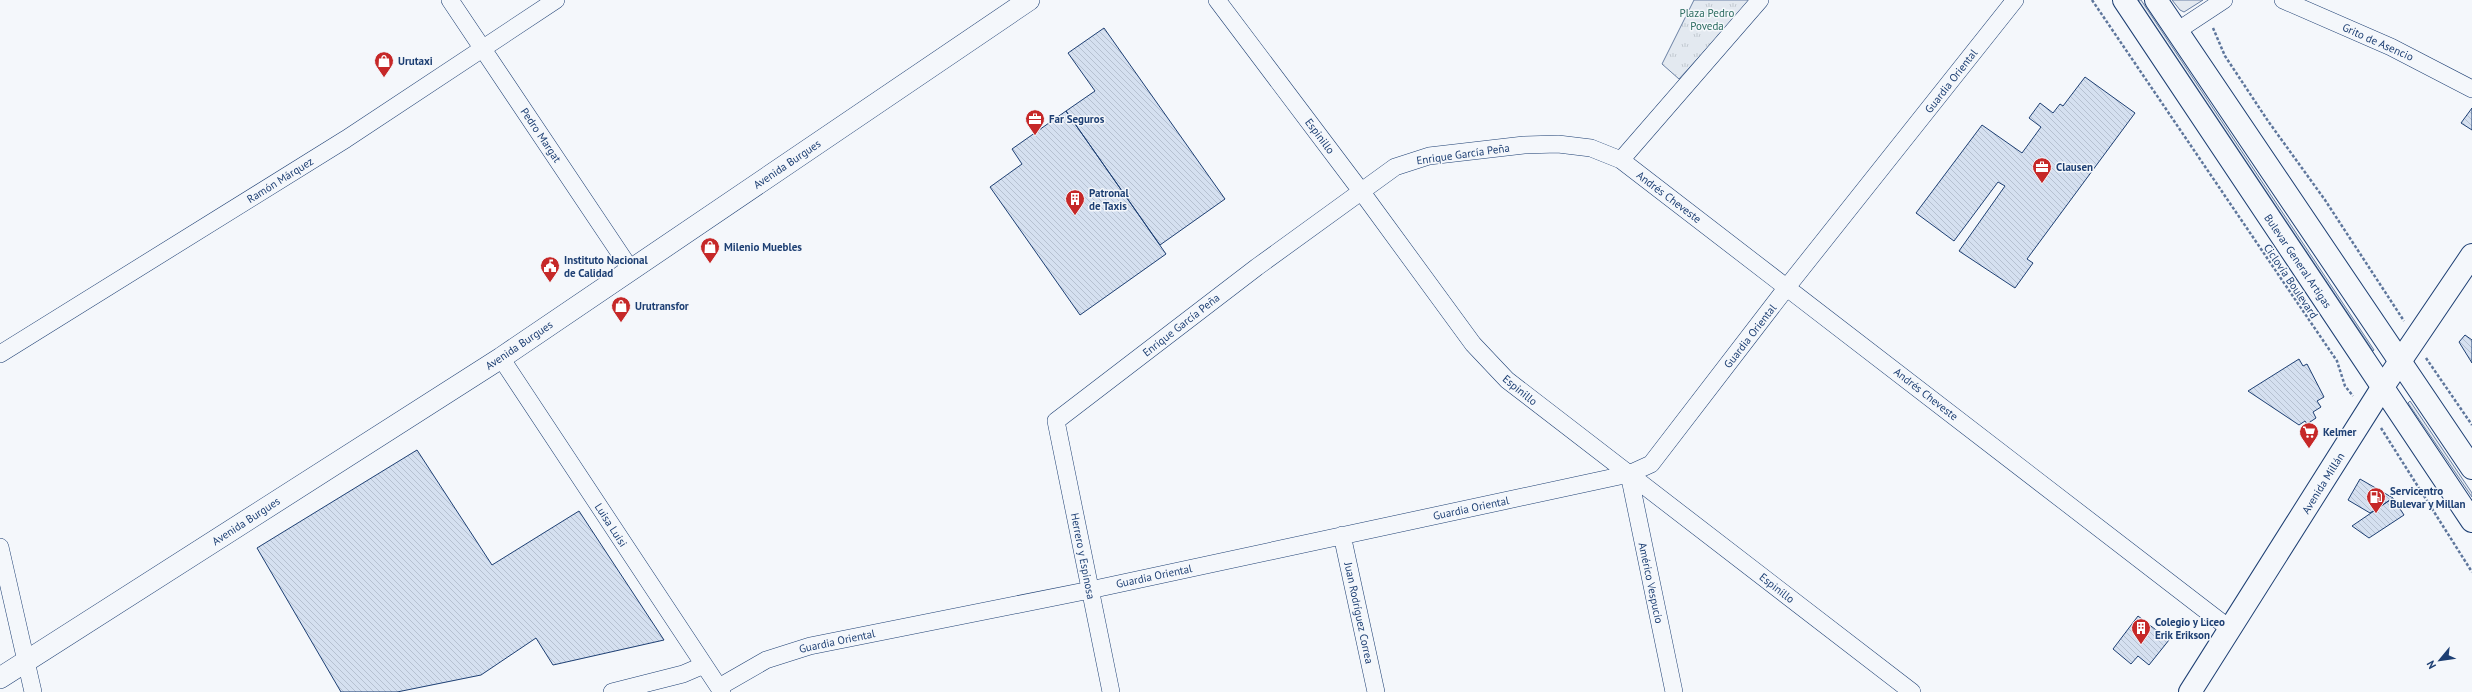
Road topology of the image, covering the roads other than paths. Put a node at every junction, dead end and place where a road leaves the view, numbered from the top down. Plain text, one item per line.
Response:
1 (450, 0) edge
2 (556, 0) edge
3 (1029, 0) edge
4 (1217, 0) edge
5 (1760, 0) edge
6 (2015, 0) edge
7 (2124, 0) edge
8 (2156, 0) edge
9 (2224, 0) edge
10 (2283, 0) edge
11 (2177, 31) junction
12 (483, 49) junction
13 (2472, 89) edge
14 (1621, 160) junction
15 (1362, 191) junction
16 (2472, 254) edge
17 (631, 270) junction
18 (1787, 287) junction
19 (0, 354) edge
20 (501, 358) junction
21 (2401, 361) junction
22 (2382, 388) junction
23 (1056, 421) joint
24 (2472, 468) edge
25 (1629, 474) junction
26 (2472, 521) edge
27 (1342, 535) junction
28 (0, 547) edge
29 (1090, 590) junction
30 (2230, 629) junction
31 (26, 661) junction
32 (704, 665) junction
33 (0, 678) edge
34 (721, 689) edge
35 (33, 692) edge
36 (612, 692) edge
37 (1111, 692) edge
38 (1376, 692) edge
39 (1674, 692) edge
40 (1912, 692) edge
41 (2190, 692) edge

1 - 12 street, Pedro Margat
2 - 12 street, Ramón Márquez
3 - 17 street, Avenida Burgues
4 - 15 street, Espinillo
5 - 14 street
6 - 18 street, Guardia Oriental
7 - 22 main road, Bulevar General Artigas
8 - 11 main road
9 - 11 street
10 - 13 street, Grito de Asencio
11 - 21 main road
12 - 17 street, Pedro Margat
12 - 19 street, Ramón Márquez
14 - 15 street, Enrique García Peña
14 - 18 street, Andrés Cheveste
15 - 23 street, Enrique García Peña
15 - 25 street, Espinillo
16 - 21 main road, Avenida Millán
17 - 20 street, Avenida Burgues
18 - 25 street, Guardia Oriental
18 - 30 street, Andrés Cheveste
20 - 31 street, Avenida Burgues
20 - 32 street, Luisa Luisi
21 - 22 main road, Avenida Millán
21 - 24 main road
22 - 26 main road, Bulevar General Artigas
22 - 30 main road, Avenida Millán
23 - 29 street, Herrero y Espinosa
25 - 27 street, Guardia Oriental
25 - 39 street, Américo Vespucio
25 - 40 street, Espinillo
27 - 29 street, Guardia Oriental
27 - 38 street, Juan Rodríguez Correa
28 - 31 street
29 - 34 street, Guardia Oriental
29 - 37 street, Herrero y Espinosa
30 - 41 main road, Avenida Millán
31 - 33 street, Avenida Burgues
31 - 35 street
32 - 34 street, Luisa Luisi
32 - 36 street

